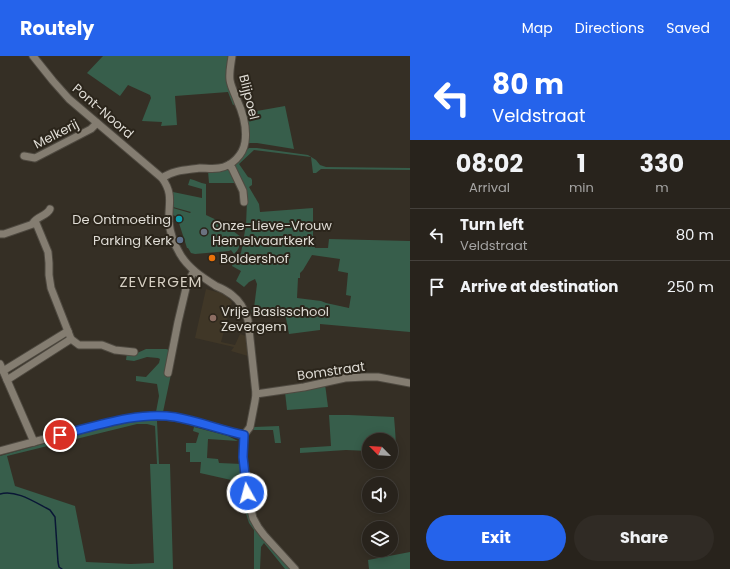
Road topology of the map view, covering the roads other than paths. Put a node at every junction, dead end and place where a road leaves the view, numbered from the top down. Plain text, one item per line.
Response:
1 (33, 56) edge
2 (232, 56) edge
3 (98, 123) junction
4 (24, 156) dead end
5 (230, 165) junction
6 (162, 178) junction
7 (244, 202) dead end
8 (50, 209) dead end
9 (33, 223) junction
10 (0, 234) edge
11 (194, 271) junction
12 (68, 331) junction
13 (71, 339) junction
14 (134, 352) dead end
15 (2, 368) edge
16 (168, 373) dead end
17 (7, 380) junction
18 (410, 383) edge
19 (256, 394) junction
20 (244, 435) junction
21 (34, 442) junction
22 (0, 451) edge
23 (295, 569) edge

1 - 3 street, Pont-Noord
2 - 5 street, Blijpoel
3 - 4 street, Melkerij
3 - 6 street, Pont-Noord
5 - 6 street
5 - 7 street
6 - 11 street
8 - 9 street
9 - 10 street
9 - 12 street
11 - 16 street
11 - 19 street
12 - 13 street
12 - 15 street
13 - 14 street
13 - 17 street
15 - 17 street
17 - 21 street
18 - 19 street, Bomstraat
19 - 20 street
20 - 21 street
20 - 23 street
21 - 22 street

